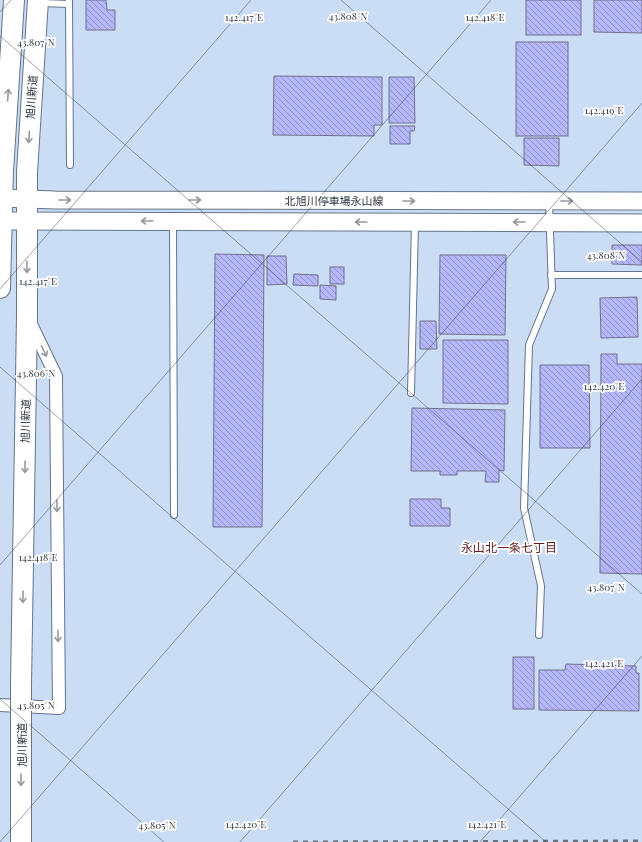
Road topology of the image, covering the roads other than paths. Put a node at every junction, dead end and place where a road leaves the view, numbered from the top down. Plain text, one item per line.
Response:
1 (14, 0) edge
2 (38, 2) edge
3 (69, 2) edge
4 (70, 165) dead end
5 (1, 198) edge
6 (26, 199) junction
7 (549, 201) junction
8 (642, 201) edge
9 (291, 211) junction
10 (1, 221) edge
11 (26, 221) junction
12 (173, 221) junction
13 (415, 222) junction
14 (549, 222) junction
15 (642, 223) edge
16 (642, 275) edge
17 (551, 276) junction
18 (0, 288) edge
19 (27, 316) junction
20 (411, 394) dead end
21 (174, 514) dead end
22 (539, 635) dead end
23 (0, 705) edge
24 (21, 842) edge

5 -> 1 highway
2 - 3 lane
2 -> 6 highway, 旭川新道
3 - 4 lane
5 - 6 main road, 北旭川停車場永山線
5 - 10 highway
6 -> 9 main road, 北旭川停車場永山線
6 - 11 highway, 旭川新道
7 -> 8 main road, 北旭川停車場永山線
9 -> 7 main road, 北旭川停車場永山線
7 - 14 lane
9 - 12 main road, 北旭川停車場永山線
13 -> 9 main road, 北旭川停車場永山線
10 - 11 main road, 北旭川停車場永山線
10 - 18 highway
12 -> 11 main road, 北旭川停車場永山線
11 -> 19 highway, 旭川新道
12 - 21 lane
14 -> 13 main road, 北旭川停車場永山線
13 - 20 lane
14 - 15 main road, 北旭川停車場永山線
14 - 17 lane
16 - 17 lane
17 - 22 lane
19 -> 23 street
19 -> 24 highway, 旭川新道, bridge

